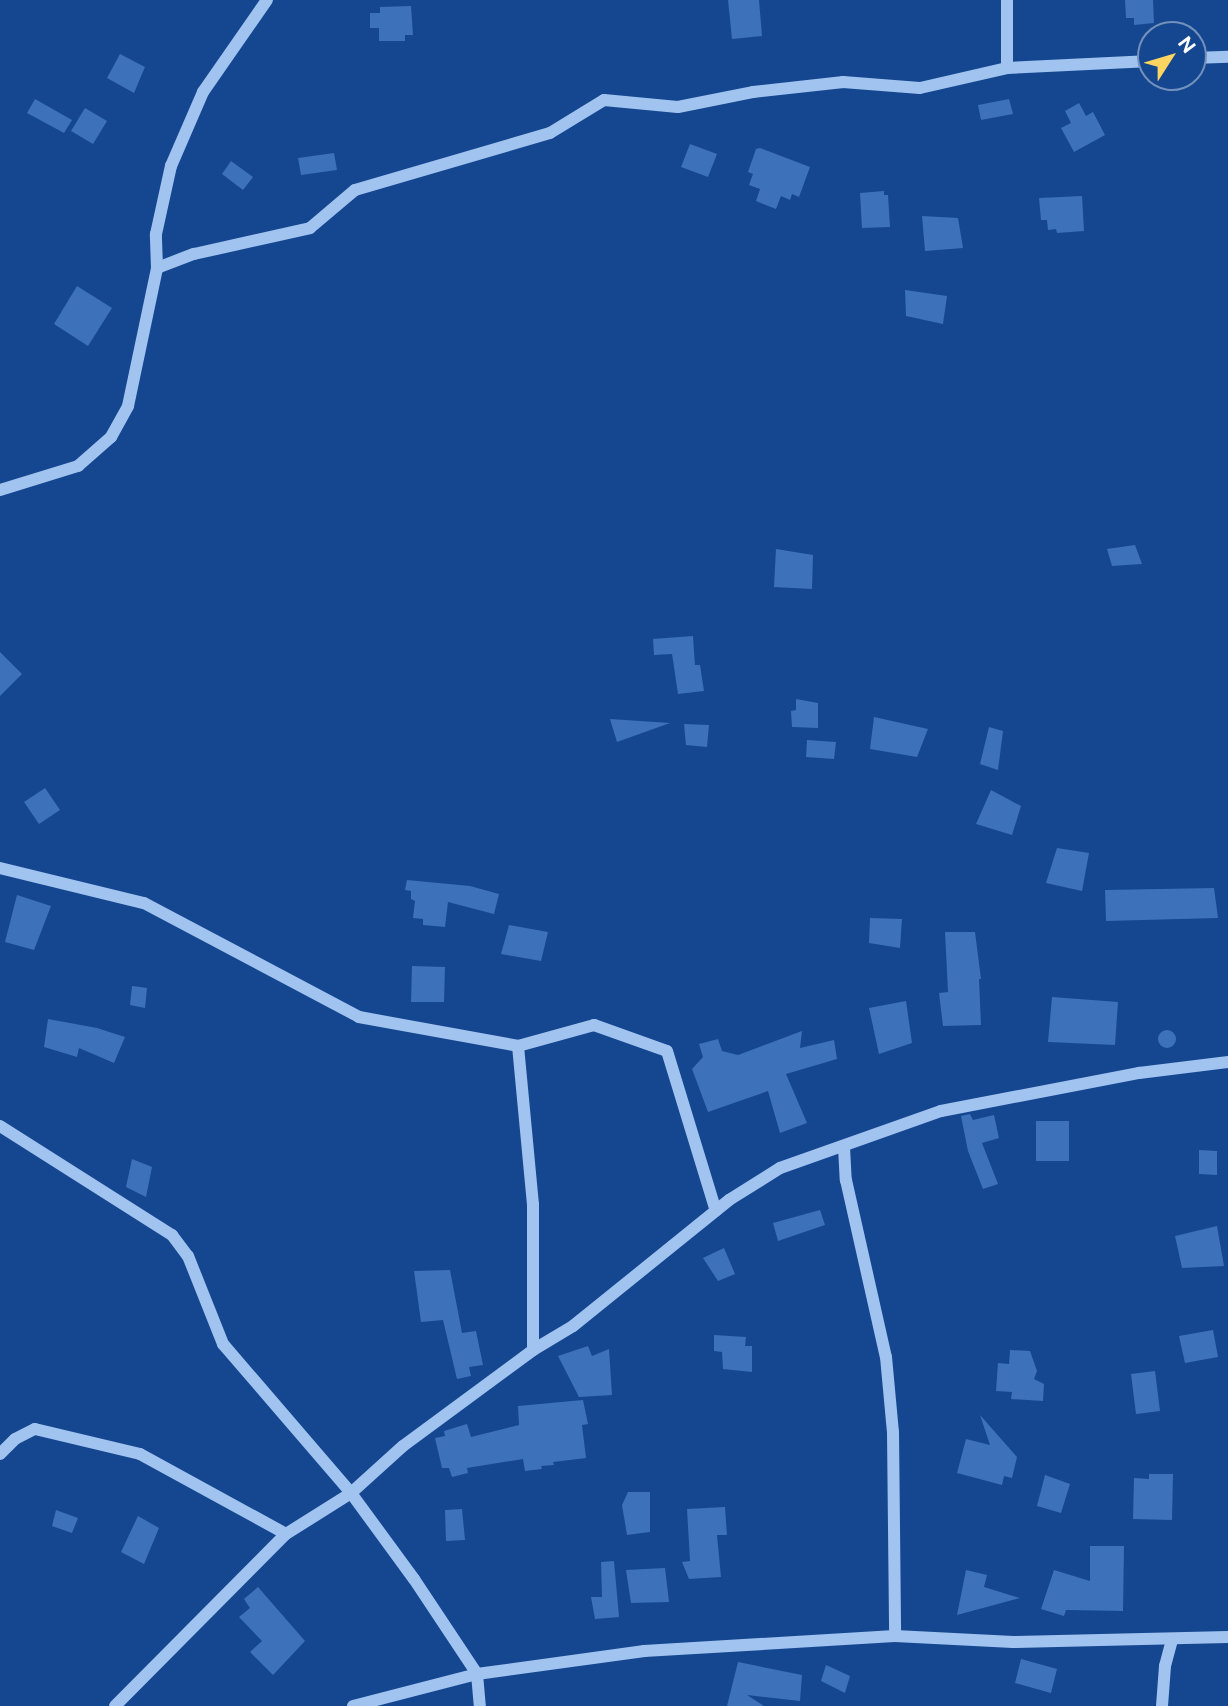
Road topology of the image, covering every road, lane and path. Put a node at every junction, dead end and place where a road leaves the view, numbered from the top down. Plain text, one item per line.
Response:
1 (267, 0) edge
2 (1007, 0) edge
3 (1228, 57) edge
4 (1207, 58) edge
5 (1137, 62) edge
6 (1007, 68) junction
7 (157, 268) junction
8 (0, 489) edge
9 (0, 868) edge
10 (518, 1046) junction
11 (1228, 1062) edge
12 (0, 1126) edge
13 (844, 1147) junction
14 (716, 1211) junction
15 (533, 1350) junction
16 (0, 1454) edge
17 (351, 1493) junction
18 (286, 1534) junction
19 (895, 1636) junction
20 (1228, 1637) edge
21 (1172, 1640) junction
22 (477, 1674) junction
23 (115, 1706) edge
24 (353, 1706) edge
25 (480, 1706) edge
26 (1162, 1706) edge

1 - 7 street
2 - 6 street
3 - 4 street
5 - 6 street
6 - 7 street
7 - 8 street
9 - 10 street
10 - 14 street
10 - 15 street
11 - 13 street
12 - 17 street
13 - 14 street
13 - 19 street
14 - 15 street
15 - 17 street
16 - 18 street
17 - 18 street
17 - 22 street
18 - 23 street
19 - 21 street
19 - 22 street
20 - 21 street
21 - 26 street
22 - 24 street
22 - 25 street

